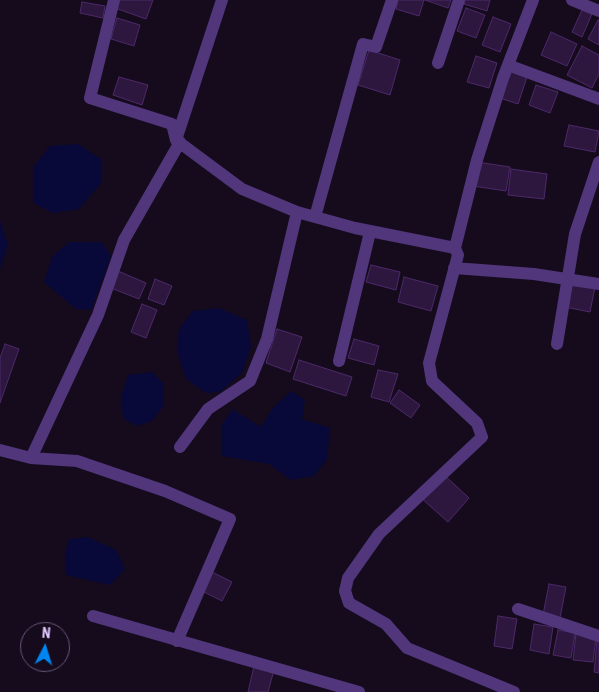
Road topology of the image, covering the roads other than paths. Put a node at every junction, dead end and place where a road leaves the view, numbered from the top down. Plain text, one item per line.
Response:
1 (114, 0) edge
2 (222, 0) edge
3 (392, 0) edge
4 (459, 0) edge
5 (533, 0) edge
6 (572, 0) edge
7 (599, 11) edge
8 (438, 63) dead end
9 (508, 65) junction
10 (599, 99) edge
11 (178, 141) junction
12 (599, 162) edge
13 (298, 212) junction
14 (315, 217) junction
15 (370, 232) junction
16 (455, 248) junction
17 (454, 268) junction
18 (569, 279) junction
19 (599, 284) edge
20 (557, 344) dead end
21 (339, 361) dead end
22 (180, 447) dead end
23 (0, 450) edge
24 (32, 458) junction
25 (518, 609) dead end
26 (93, 616) dead end
27 (599, 636) edge
28 (177, 642) junction
29 (359, 692) edge
30 (514, 692) edge

1 - 11 street
2 - 11 street
3 - 14 street
4 - 8 street
5 - 9 street
6 - 7 street
9 - 10 street
9 - 16 street
11 - 13 street
11 - 24 street
12 - 18 street
13 - 14 street
13 - 22 street
14 - 15 street
15 - 16 street
15 - 21 street
16 - 17 street
17 - 18 street
17 - 30 street
18 - 19 street
18 - 20 street
23 - 24 street
24 - 28 street
25 - 27 street
26 - 28 street
28 - 29 street

